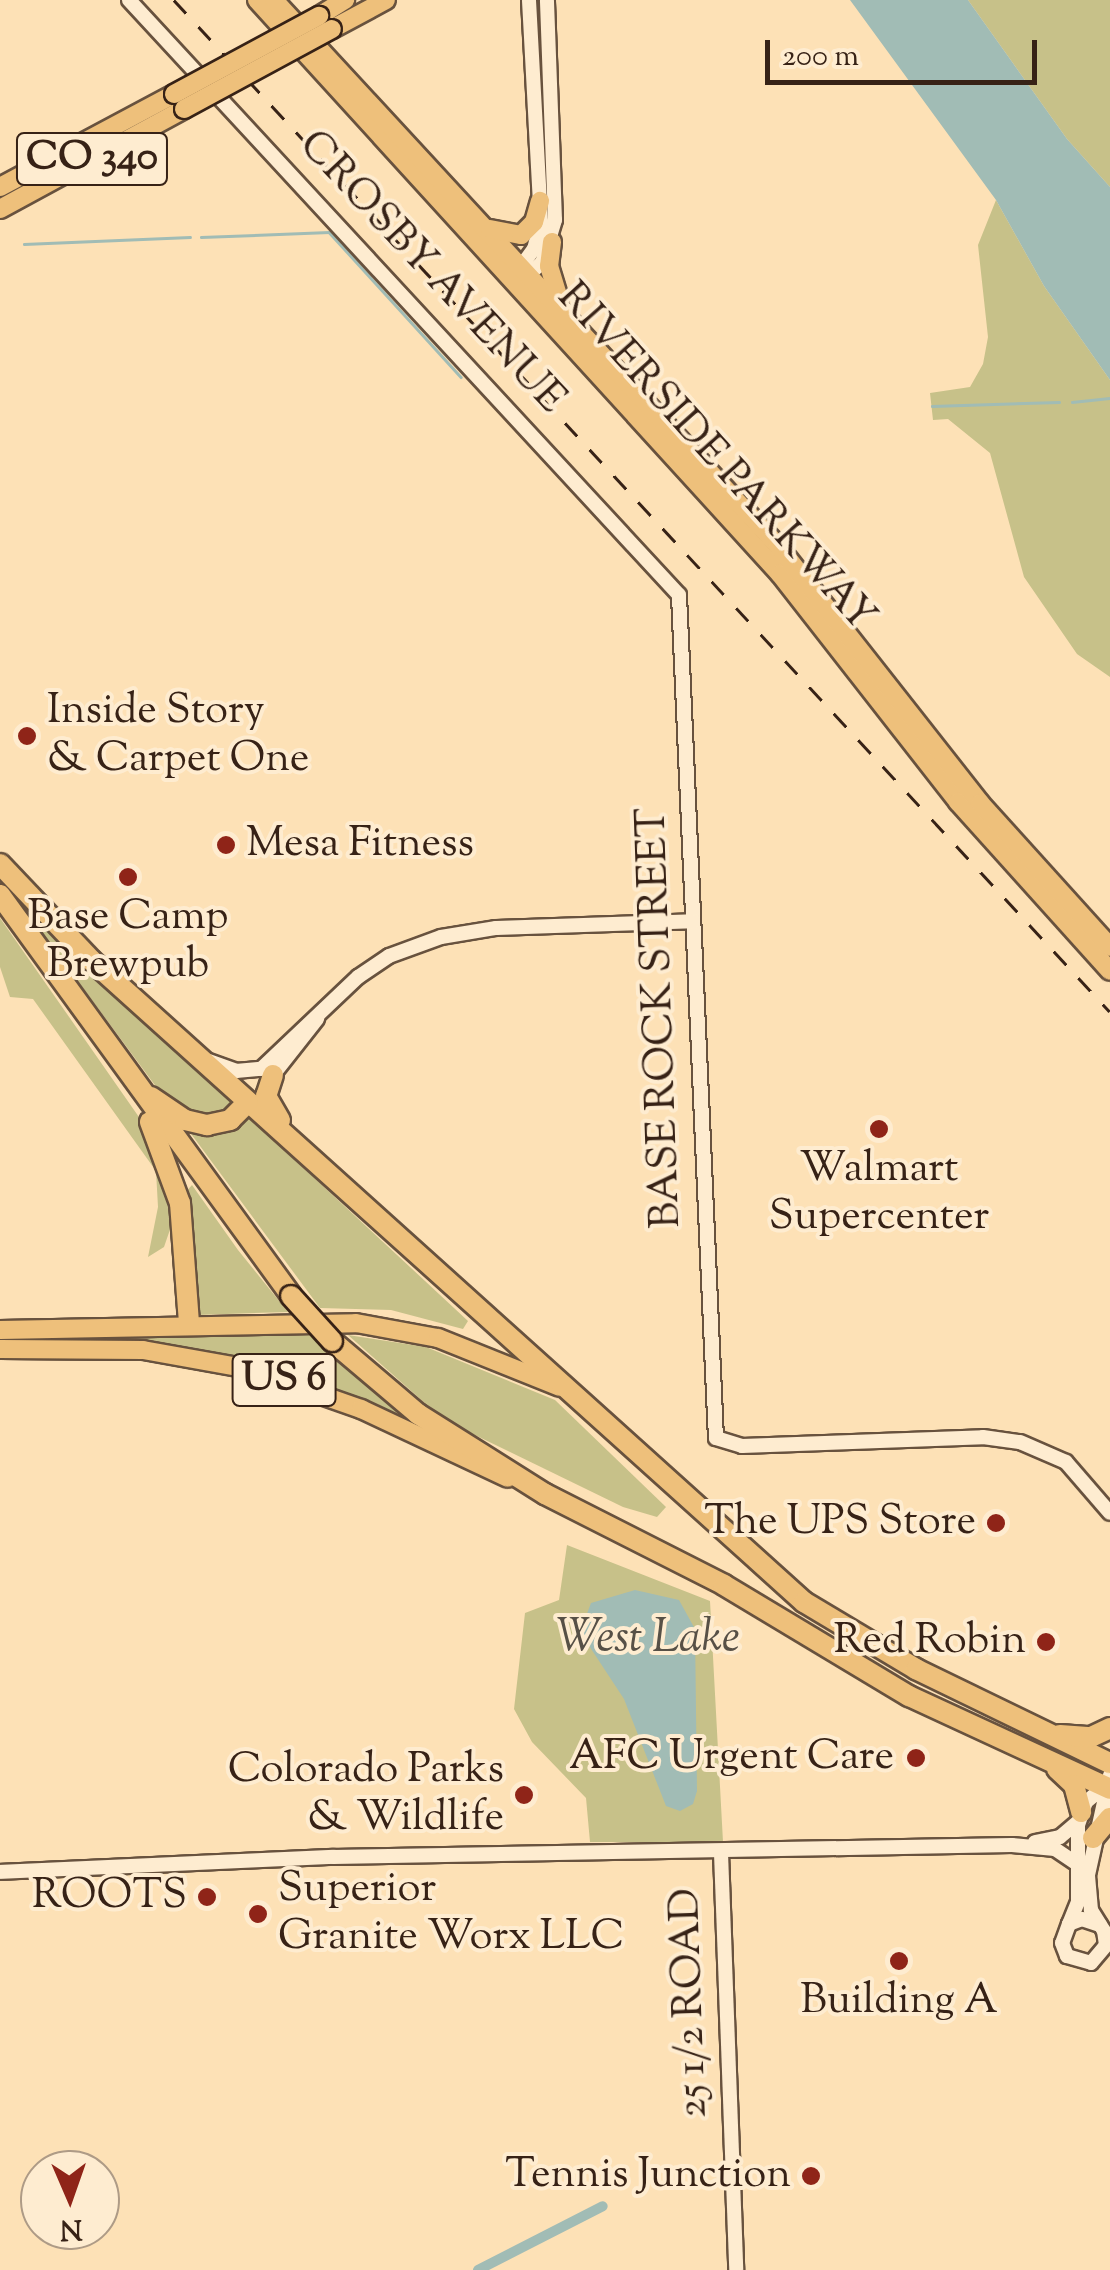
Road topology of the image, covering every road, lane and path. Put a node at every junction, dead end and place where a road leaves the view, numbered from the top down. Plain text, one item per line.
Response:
1 (129, 0) edge
2 (257, 0) edge
3 (274, 0) edge
4 (346, 0) edge
5 (386, 0) edge
6 (528, 0) edge
7 (548, 0) edge
8 (326, 22) junction
9 (179, 102) junction
10 (0, 187) edge
11 (540, 201) junction
12 (0, 209) edge
13 (488, 228) junction
14 (552, 242) junction
15 (527, 271) junction
16 (511, 284) junction
17 (572, 320) junction
18 (679, 595) joint
19 (0, 864) edge
20 (0, 895) edge
21 (693, 921) junction
22 (1110, 947) edge
23 (1110, 971) edge
24 (317, 1018) junction
25 (198, 1057) junction
26 (274, 1075) junction
27 (130, 1080) junction
28 (248, 1102) junction
29 (352, 1197) junction
30 (188, 1324) junction
31 (0, 1330) edge
32 (0, 1348) edge
33 (565, 1390) junction
34 (545, 1494) junction
35 (1110, 1513) edge
36 (1110, 1728) edge
37 (1049, 1736) junction
38 (1055, 1762) junction
39 (1110, 1762) edge
40 (1108, 1783) edge
41 (1080, 1817) junction
42 (1110, 1818) edge
43 (1094, 1838) junction
44 (1012, 1845) junction
45 (721, 1852) junction
46 (1076, 1863) junction
47 (0, 1872) edge
48 (1070, 1924) junction
49 (1100, 1925) junction
50 (736, 2270) edge

1 - 18 street, CROSBY AVENUE
2 - 16 main road, RIVERSIDE PARKWAY
3 - 13 main road, RIVERSIDE PARKWAY
4 - 8 main road, CO 340
5 - 8 main road, CO 340
6 - 11 street
7 - 14 street
8 - 9 main road, CO 340, bridge
9 - 10 main road, CO 340
9 - 12 main road, CO 340
11 - 13 main road
11 - 15 street
13 - 15 main road, RIVERSIDE PARKWAY
14 - 15 street
14 - 17 main road
15 - 16 street
15 - 17 main road, RIVERSIDE PARKWAY
16 - 23 main road, RIVERSIDE PARKWAY
17 - 22 main road, RIVERSIDE PARKWAY
18 - 21 street, BASE ROCK STREET
19 - 25 highway
20 - 27 highway
21 - 24 street
21 - 35 street, BASE ROCK STREET
24 - 25 street
24 - 26 street
25 - 28 highway
26 - 28 street
26 - 29 highway
27 - 28 highway
27 - 30 highway
27 - 34 highway, bridge
28 - 29 highway
29 - 33 highway
30 - 31 main road, US 6
30 - 33 main road, US 6
32 - 34 main road, US 6
33 - 37 highway
34 - 38 highway
36 - 37 highway
37 - 39 highway
38 - 40 highway
38 - 41 highway
40 - 41 street
40 - 43 street
41 - 44 street
41 - 46 street
42 - 43 highway
43 - 49 street
44 - 45 street
44 - 46 street
45 - 47 street
45 - 50 street, 25 1/2 ROAD
46 - 48 street
48 - 49 street
48 - 49 street

